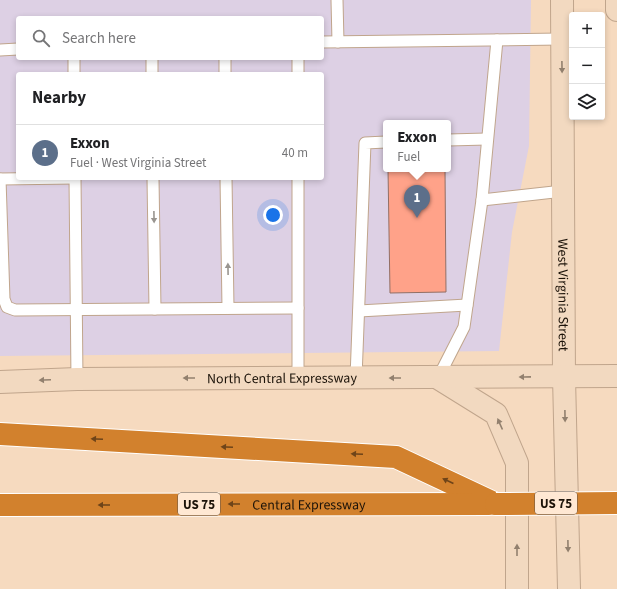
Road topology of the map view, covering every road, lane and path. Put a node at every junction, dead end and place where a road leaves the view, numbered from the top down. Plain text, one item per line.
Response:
1 (337, 0) edge
2 (562, 0) edge
3 (617, 0) edge
4 (617, 10) edge
5 (561, 39) junction
6 (497, 40) junction
7 (324, 42) edge
8 (338, 42) junction
9 (0, 50) edge
10 (16, 50) edge
11 (74, 60) edge
12 (152, 60) edge
13 (225, 60) edge
14 (298, 60) edge
15 (74, 72) edge
16 (152, 72) edge
17 (225, 72) edge
18 (298, 72) edge
19 (487, 139) junction
20 (451, 140) edge
21 (383, 142) edge
22 (0, 179) edge
23 (16, 179) edge
24 (75, 180) edge
25 (153, 180) edge
26 (226, 180) edge
27 (298, 180) edge
28 (563, 191) junction
29 (482, 200) junction
30 (1, 204) edge
31 (468, 305) junction
32 (228, 308) junction
33 (298, 308) junction
34 (77, 309) junction
35 (155, 309) junction
36 (359, 311) junction
37 (617, 376) edge
38 (564, 377) junction
39 (298, 378) junction
40 (356, 378) junction
41 (438, 378) junction
42 (77, 379) junction
43 (0, 382) edge
44 (0, 434) edge
45 (617, 503) edge
46 (496, 504) junction
47 (0, 505) edge
48 (517, 589) edge
49 (568, 589) edge

1 - 8 lane
2 - 5 main road, West Virginia Street
3 - 4 main road
5 - 6 lane
5 -> 28 main road, West Virginia Street
6 - 8 lane
6 - 19 lane
7 - 8 lane
9 - 10 lane
11 - 15 lane
12 - 16 lane
13 - 17 lane
14 - 18 lane
19 - 20 lane
19 - 29 lane
21 - 36 lane
22 - 23 lane
22 - 30 lane
24 - 34 lane
25 -> 35 lane
32 -> 26 lane
27 - 33 lane
28 - 29 lane
28 - 38 main road, West Virginia Street
29 - 31 lane
30 - 34 lane
31 - 36 lane
31 - 41 lane
32 - 33 lane
32 - 35 lane
33 - 39 lane
34 - 35 lane
34 - 42 lane
36 - 40 lane
37 - 38 main road, North Central Expressway
38 -> 41 main road, North Central Expressway
38 -> 49 main road, West Virginia Street
39 - 40 main road, North Central Expressway
39 -> 42 main road, North Central Expressway
41 -> 40 main road, North Central Expressway
48 -> 41 main road
42 -> 43 main road, North Central Expressway
46 -> 44 highway
45 - 46 highway, Central Expressway / US 75, bridge
46 -> 47 highway, Central Expressway / US 75

